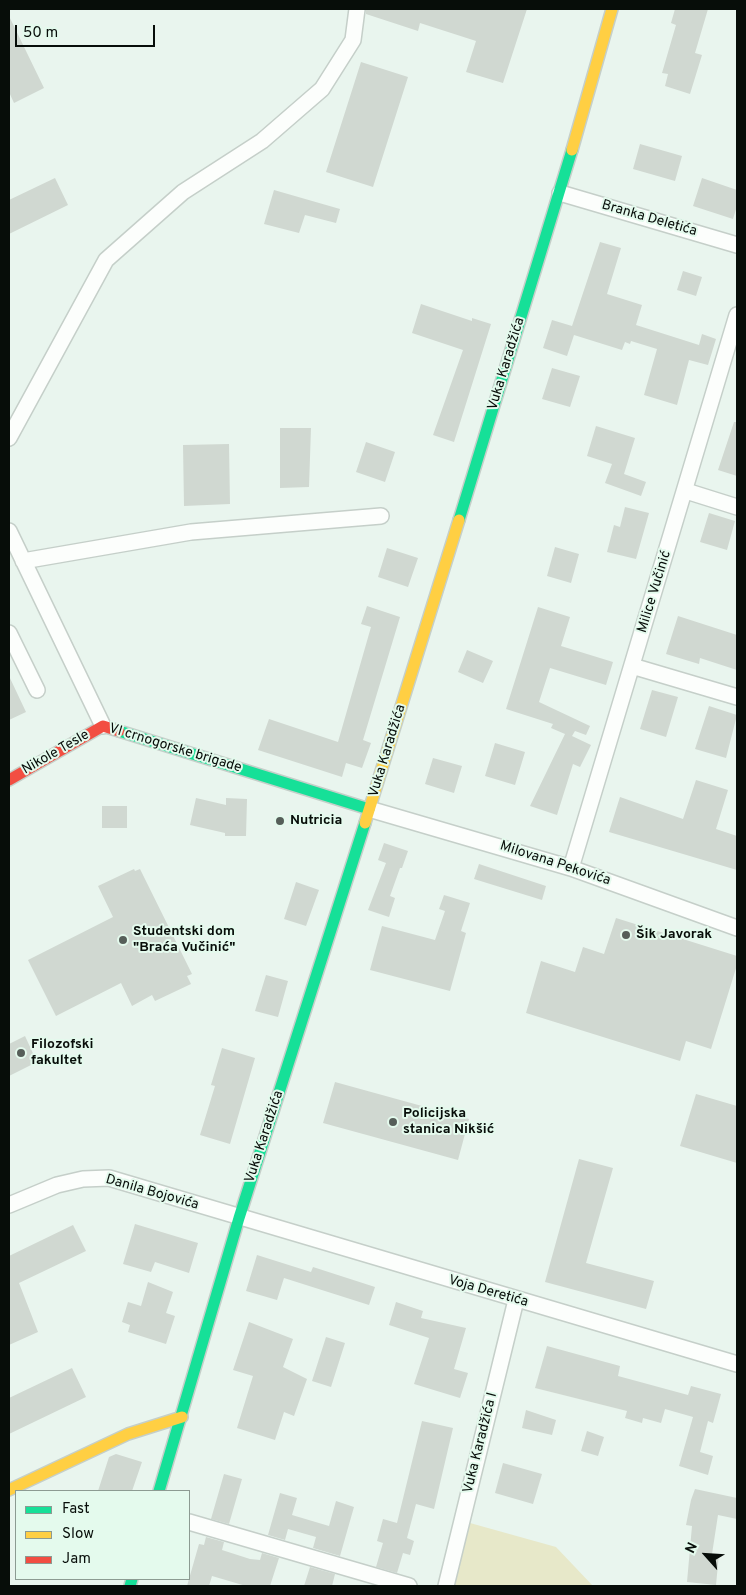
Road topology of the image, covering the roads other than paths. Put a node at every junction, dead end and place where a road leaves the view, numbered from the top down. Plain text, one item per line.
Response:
1 (357, 9) edge
2 (612, 9) edge
3 (560, 193) junction
4 (737, 245) edge
5 (737, 315) edge
6 (9, 438) edge
7 (686, 490) junction
8 (737, 507) edge
9 (381, 516) dead end
10 (9, 530) edge
11 (23, 561) junction
12 (9, 633) edge
13 (632, 666) junction
14 (37, 690) dead end
15 (737, 697) edge
16 (103, 726) junction
17 (9, 780) edge
18 (369, 809) junction
19 (571, 868) junction
20 (737, 928) edge
21 (9, 1205) edge
22 (239, 1218) junction
23 (516, 1300) junction
24 (737, 1364) edge
25 (182, 1417) junction
26 (9, 1490) edge
27 (159, 1490) edge
28 (190, 1522) edge
29 (409, 1586) edge
30 (446, 1586) edge

1 - 6 street
2 - 3 street, Vuka Karadžića
3 - 4 street, Branka Deletića
3 - 18 street, Vuka Karadžića
5 - 7 street, Milice Vučinić
7 - 8 street
7 - 13 street, Milice Vučinić
9 - 11 street
10 - 11 street, VI crnogorske brigade
11 - 16 street, VI crnogorske brigade
12 - 14 street
13 - 15 street
13 - 19 street, Milice Vučinić
16 - 17 street, Nikole Tesle
16 - 18 street, VI crnogorske brigade
18 - 19 street, Milovana Pekovića
18 - 22 street, Vuka Karadžića
19 - 20 street, Milovana Pekovića
21 - 22 street, Danila Bojovića
22 - 23 street, Voja Deretića
22 - 25 street, Vuka Karadžića
23 - 24 street, Voja Deretića
23 - 30 street, Vuka Karadžića I
25 - 26 street
25 - 27 street, Vuka Karadžića
28 - 29 street

